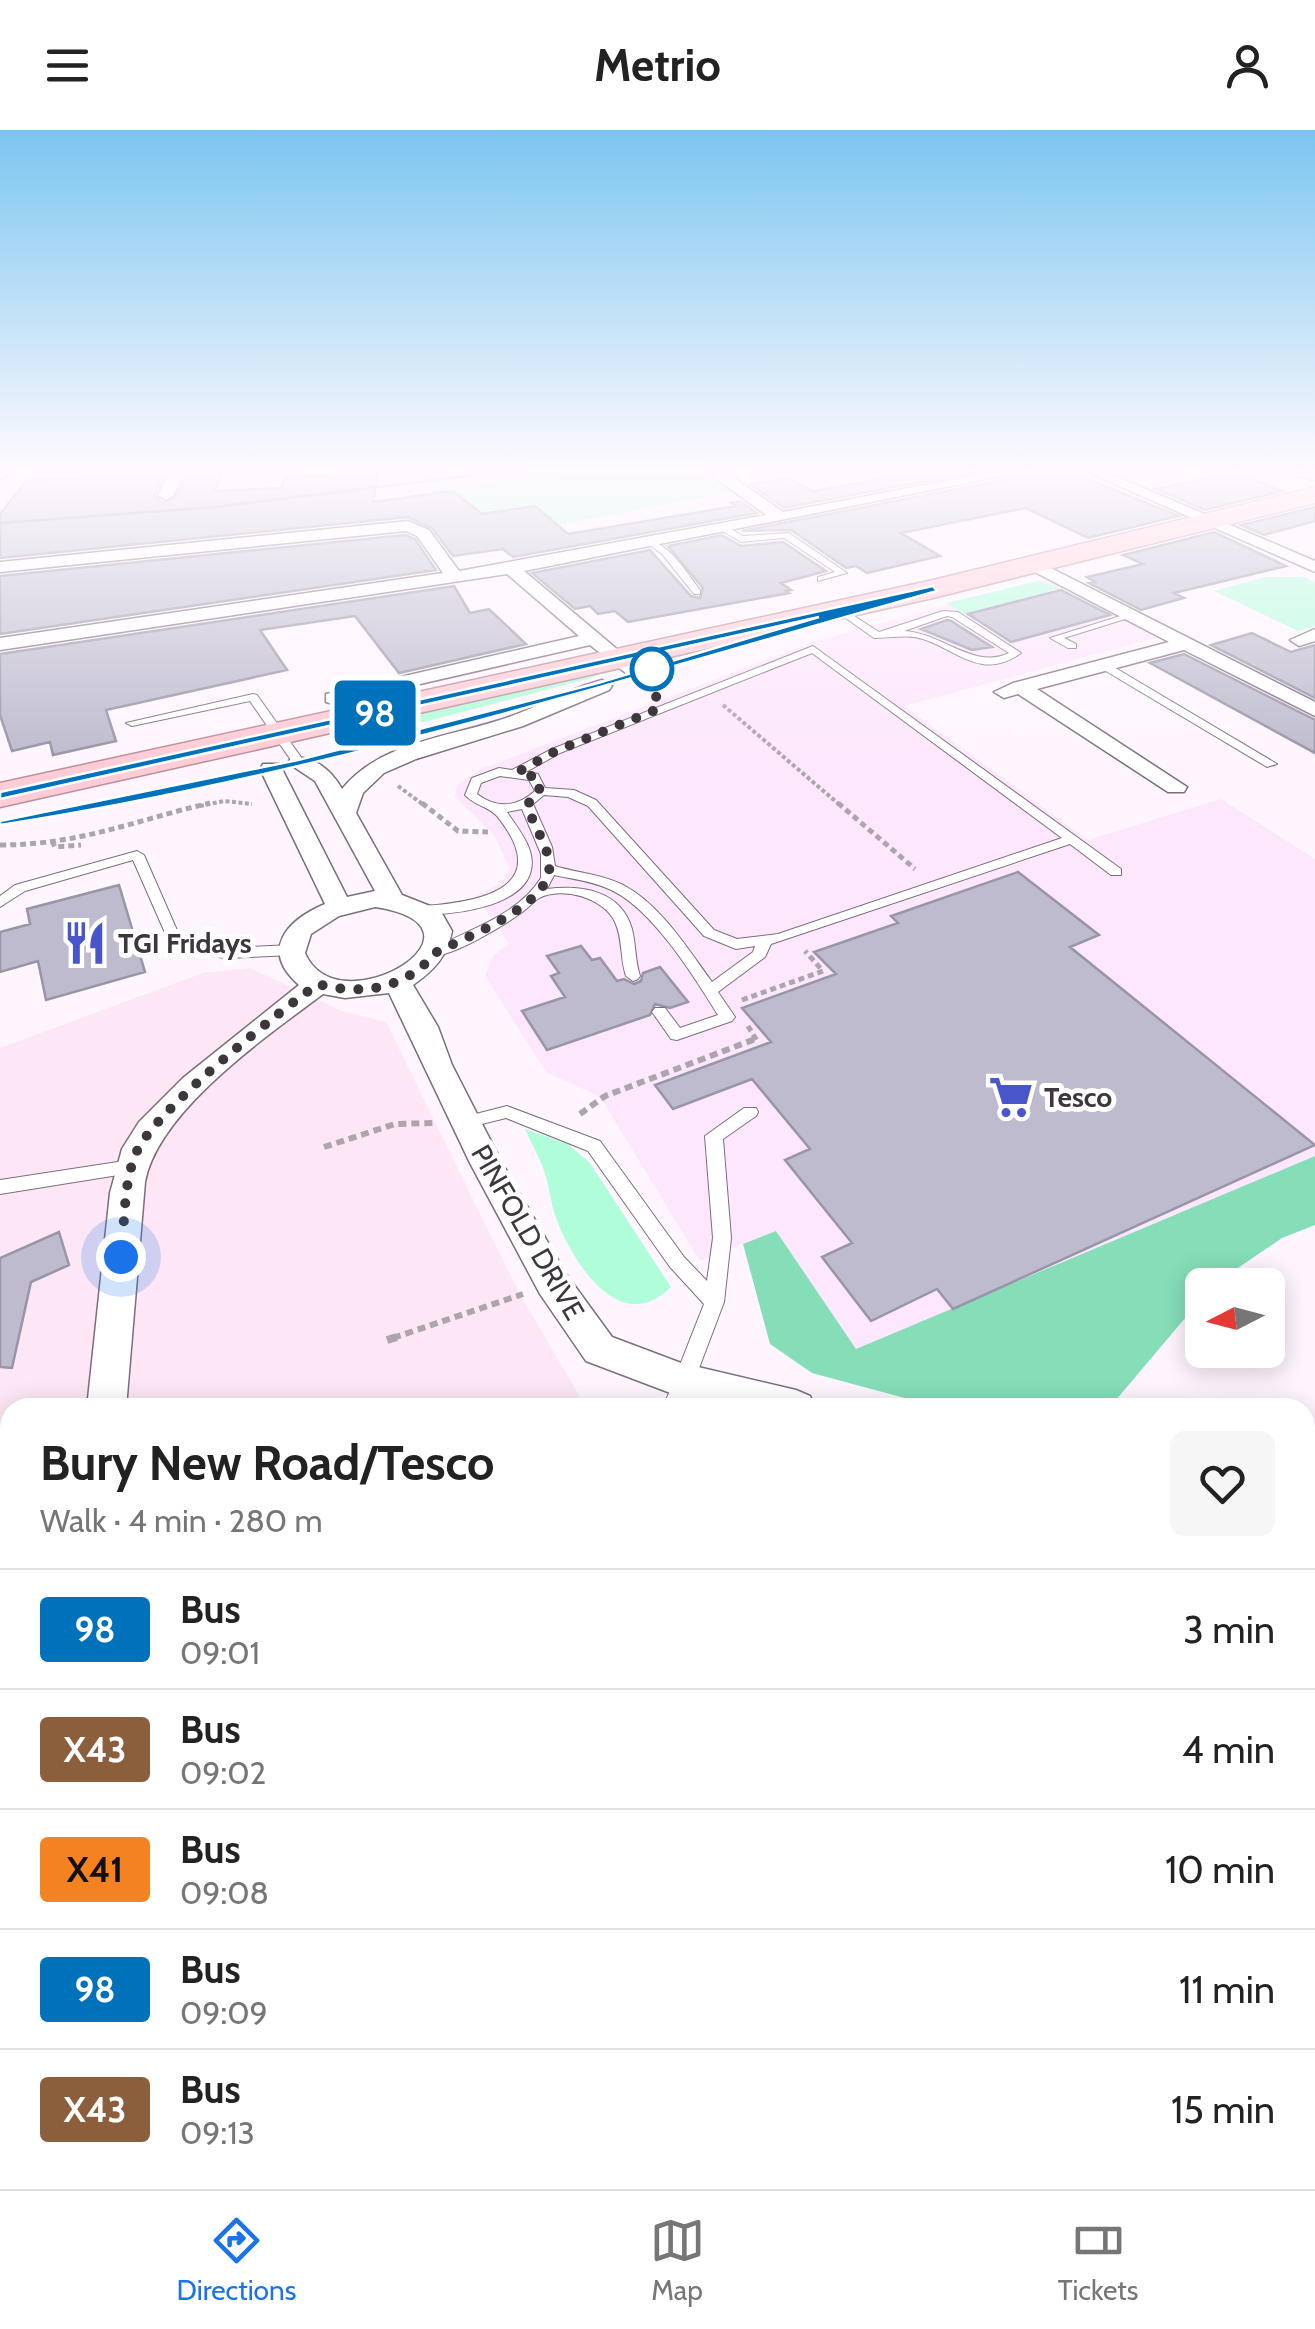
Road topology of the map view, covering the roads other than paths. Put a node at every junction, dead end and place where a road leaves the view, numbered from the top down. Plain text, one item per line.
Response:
1 (448, 568) edge
2 (511, 568) joint
3 (678, 568) edge
4 (835, 568) edge
5 (1022, 568) edge
6 (1041, 568) edge
7 (454, 576) junction
8 (821, 579) dead end
9 (933, 589) junction
10 (697, 592) dead end
11 (844, 614) junction
12 (1133, 615) junction
13 (890, 632) junction
14 (1187, 642) junction
15 (0, 644) edge
16 (1072, 646) dead end
17 (612, 664) junction
18 (1104, 665) junction
19 (333, 698) dead end
20 (1315, 710) edge
21 (132, 723) dead end
22 (280, 756) junction
23 (1272, 764) dead end
24 (518, 772) junction
25 (1176, 787) dead end
26 (541, 791) junction
27 (0, 795) edge
28 (0, 804) edge
29 (527, 804) junction
30 (499, 809) junction
31 (344, 813) junction
32 (0, 821) edge
33 (1072, 839) junction
34 (550, 868) junction
35 (1116, 872) dead end
36 (538, 894) junction
37 (392, 900) junction
38 (0, 904) edge
39 (339, 906) junction
40 (423, 910) junction
41 (764, 942) junction
42 (292, 950) junction
43 (435, 953) junction
44 (633, 976) dead end
45 (397, 982) junction
46 (318, 984) junction
47 (711, 990) junction
48 (660, 1012) dead end
49 (750, 1112) dead end
50 (466, 1122) junction
51 (132, 1167) junction
52 (0, 1186) edge
53 (714, 1302) junction
54 (677, 1394) edge
55 (107, 1398) edge
56 (711, 1398) edge

1 - 7 street
2 - 7 street
2 - 17 street
3 - 10 lane
4 - 8 lane
5 - 9 highway
6 - 12 street
7 - 15 street
9 - 11 highway
9 - 17 highway
11 - 13 lane
11 - 17 highway
12 - 14 street
12 - 16 lane
13 - 13 lane
14 - 18 street
14 - 20 street
17 - 19 street
17 - 22 highway
17 - 31 street
18 - 23 lane
18 - 25 street
21 - 22 lane
22 - 27 highway
22 - 28 highway
22 - 31 street
22 - 32 highway
22 - 39 street
24 - 26 lane
24 - 30 lane
24 - 33 lane
26 - 29 lane
26 - 41 lane
29 - 30 lane
29 - 34 lane
30 - 40 lane
31 - 37 street
33 - 35 lane
33 - 41 lane
34 - 36 lane
34 - 47 lane
36 - 43 lane
36 - 44 lane
37 - 39 street
37 - 40 street
38 - 42 lane
39 - 42 street
40 - 43 street
41 - 47 lane
42 - 46 street
43 - 45 street
45 - 46 street
45 - 50 street, PINFOLD DRIVE
46 - 51 street
47 - 48 lane
49 - 53 lane
50 - 53 lane
50 - 54 street, PINFOLD DRIVE
51 - 52 lane
51 - 55 street
53 - 54 lane
54 - 56 street, PINFOLD DRIVE

